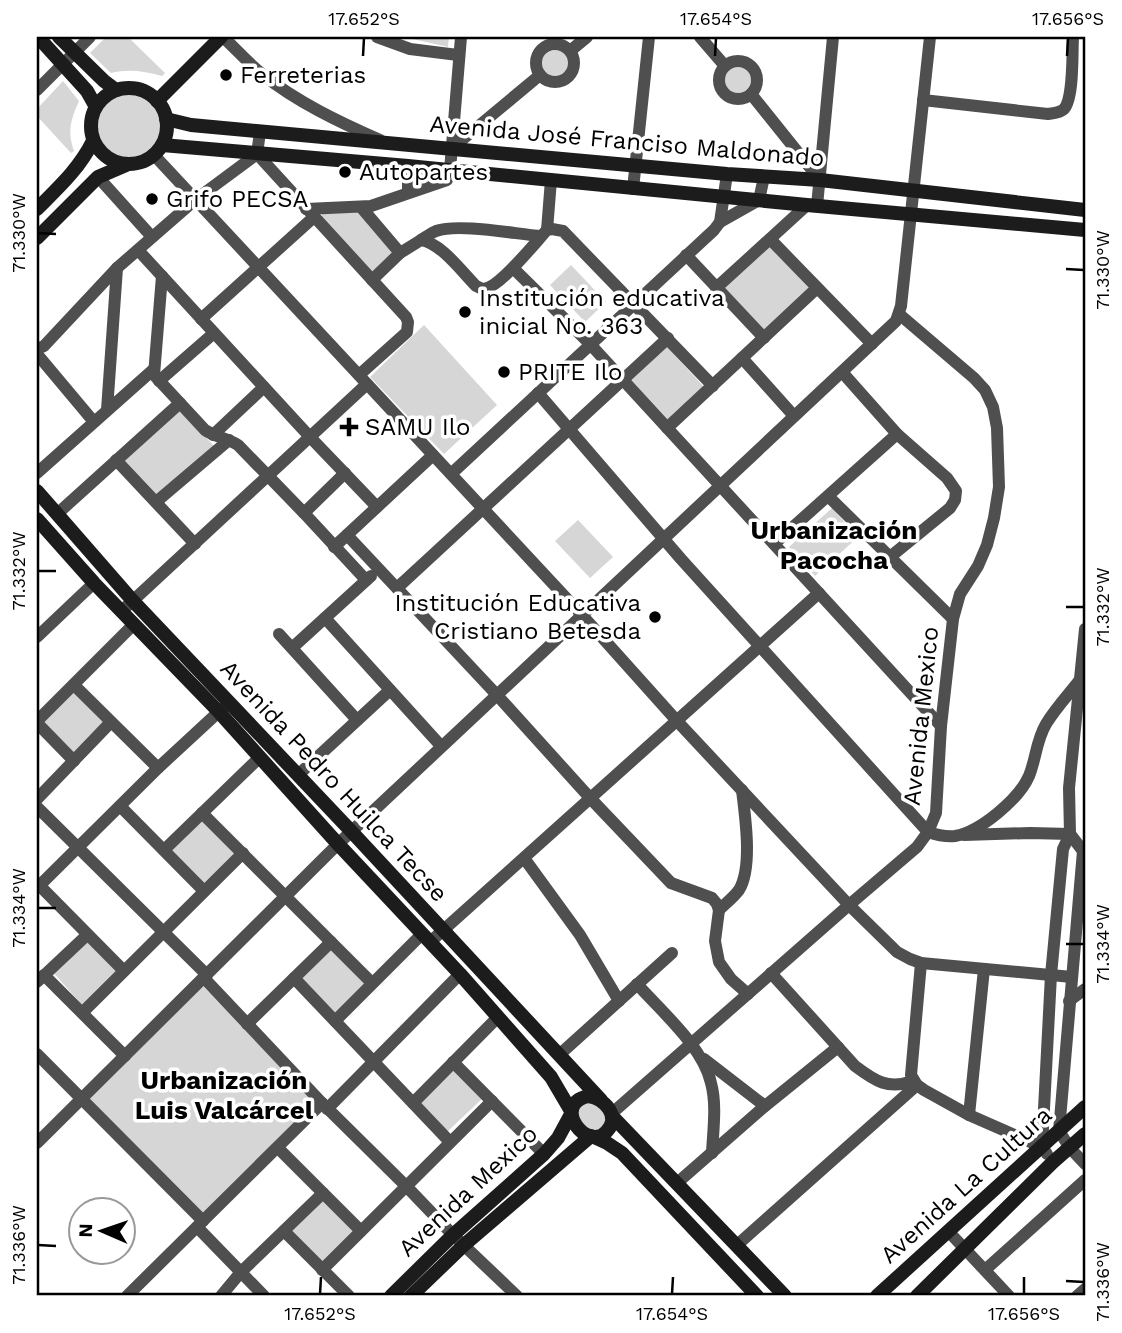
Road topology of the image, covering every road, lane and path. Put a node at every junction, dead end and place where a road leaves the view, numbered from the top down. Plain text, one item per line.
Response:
1 (38, 37) edge
2 (58, 37) edge
3 (90, 37) edge
4 (222, 37) edge
5 (377, 37) edge
6 (461, 37) edge
7 (587, 37) edge
8 (649, 37) edge
9 (700, 37) edge
10 (833, 37) edge
11 (930, 37) edge
12 (1073, 37) edge
13 (570, 51) junction
14 (458, 55) junction
15 (69, 58) junction
16 (725, 66) junction
17 (540, 75) junction
18 (37, 90) edge
19 (116, 90) junction
20 (751, 94) junction
21 (923, 100) junction
22 (157, 101) junction
23 (96, 107) junction
24 (166, 119) junction
25 (260, 132) junction
26 (93, 141) junction
27 (386, 143) junction
28 (452, 149) junction
29 (158, 150) junction
30 (257, 154) junction
31 (125, 165) junction
32 (408, 166) junction
33 (635, 166) junction
34 (450, 170) junction
35 (727, 174) junction
36 (98, 177) junction
37 (764, 177) junction
38 (551, 180) junction
39 (820, 180) junction
40 (633, 188) junction
41 (913, 190) junction
42 (408, 192) junction
43 (723, 197) junction
44 (195, 200) junction
45 (759, 200) junction
46 (812, 206) junction
47 (361, 207) junction
48 (37, 209) edge
49 (1085, 209) edge
50 (310, 213) junction
51 (911, 214) junction
52 (720, 222) junction
53 (1085, 230) edge
54 (544, 233) junction
55 (152, 237) junction
56 (37, 238) edge
57 (770, 239) junction
58 (421, 240) junction
59 (138, 250) junction
60 (400, 253) junction
61 (686, 255) junction
62 (258, 267) junction
63 (117, 268) junction
64 (513, 268) junction
65 (162, 276) junction
66 (372, 281) junction
67 (716, 288) junction
68 (817, 288) junction
69 (634, 303) junction
70 (899, 314) junction
71 (201, 319) junction
72 (214, 332) junction
73 (667, 338) junction
74 (764, 338) junction
75 (590, 344) junction
76 (872, 344) junction
77 (37, 351) edge
78 (742, 358) junction
79 (842, 372) junction
80 (157, 375) junction
81 (363, 380) junction
82 (623, 380) junction
83 (713, 386) junction
84 (264, 387) junction
85 (538, 393) junction
86 (180, 402) junction
87 (107, 411) junction
88 (794, 416) junction
89 (94, 422) junction
90 (667, 428) junction
91 (570, 429) junction
92 (897, 434) junction
93 (213, 435) junction
94 (310, 438) junction
95 (229, 440) junction
96 (433, 455) junction
97 (117, 460) junction
98 (37, 473) edge
99 (345, 473) junction
100 (451, 474) junction
101 (268, 477) junction
102 (721, 485) junction
103 (37, 491) edge
104 (828, 496) junction
105 (156, 502) junction
106 (377, 507) junction
107 (483, 509) junction
108 (304, 513) junction
109 (57, 514) junction
110 (37, 519) edge
111 (347, 534) junction
112 (665, 539) junction
113 (195, 544) junction
114 (774, 544) junction
115 (334, 547) junction
116 (890, 557) junction
117 (379, 569) junction
118 (366, 580) junction
119 (94, 583) junction
120 (397, 588) junction
121 (819, 593) junction
122 (127, 606) junction
123 (582, 615) junction
124 (325, 618) junction
125 (953, 619) junction
126 (134, 624) junction
127 (1085, 629) edge
128 (279, 634) dead end
129 (37, 637) edge
130 (760, 647) junction
131 (292, 649) junction
132 (1079, 681) junction
133 (74, 685) junction
134 (390, 690) junction
135 (496, 694) junction
136 (224, 707) junction
137 (357, 720) junction
138 (677, 721) junction
139 (37, 722) edge
140 (111, 722) junction
141 (941, 726) junction
142 (441, 746) junction
143 (260, 757) junction
144 (74, 761) junction
145 (158, 768) junction
146 (298, 775) junction
147 (741, 790) junction
148 (37, 799) edge
149 (591, 799) junction
150 (120, 806) junction
151 (37, 807) edge
152 (202, 813) junction
153 (351, 831) junction
154 (928, 832) junction
155 (1070, 834) junction
156 (957, 836) junction
157 (338, 844) junction
158 (78, 847) junction
159 (164, 850) junction
160 (1084, 851) edge
161 (243, 853) junction
162 (524, 858) junction
163 (38, 887) edge
164 (205, 891) junction
165 (286, 897) junction
166 (849, 905) junction
167 (719, 910) junction
168 (443, 930) junction
169 (163, 932) junction
170 (87, 935) junction
171 (426, 938) junction
172 (331, 942) junction
173 (672, 953) dead end
174 (921, 963) junction
175 (984, 969) junction
176 (124, 971) junction
177 (771, 973) junction
178 (460, 974) junction
179 (1051, 975) junction
180 (205, 977) junction
181 (1072, 977) junction
182 (41, 978) edge
183 (294, 978) junction
184 (372, 984) junction
185 (637, 984) junction
186 (1085, 989) edge
187 (748, 994) junction
188 (618, 1001) junction
189 (1069, 1001) junction
190 (83, 1012) junction
191 (498, 1018) junction
192 (335, 1021) junction
193 (247, 1024) junction
194 (691, 1044) junction
195 (838, 1047) junction
196 (37, 1054) edge
197 (559, 1055) junction
198 (125, 1056) junction
199 (701, 1057) junction
200 (373, 1061) junction
201 (453, 1062) junction
202 (915, 1083) junction
203 (82, 1098) junction
204 (601, 1100) junction
205 (492, 1101) junction
206 (413, 1103) junction
207 (325, 1106) junction
208 (765, 1106) junction
209 (1085, 1107) edge
210 (571, 1112) junction
211 (612, 1115) junction
212 (969, 1115) junction
213 (1059, 1131) junction
214 (1085, 1134) edge
215 (592, 1137) junction
216 (450, 1142) junction
217 (37, 1143) edge
218 (1042, 1147) junction
219 (278, 1148) junction
220 (1070, 1148) junction
221 (712, 1153) junction
222 (544, 1154) junction
223 (1053, 1162) junction
224 (1085, 1164) edge
225 (1085, 1180) edge
226 (677, 1183) junction
227 (407, 1186) junction
228 (323, 1192) junction
229 (200, 1224) junction
230 (284, 1231) junction
231 (362, 1231) junction
232 (948, 1231) junction
233 (458, 1240) junction
234 (736, 1246) junction
235 (965, 1248) junction
236 (323, 1270) junction
237 (985, 1270) junction
238 (241, 1272) junction
239 (1085, 1289) edge
240 (127, 1296) edge
241 (221, 1296) edge
242 (264, 1296) edge
243 (349, 1296) edge
244 (391, 1296) edge
245 (411, 1296) edge
246 (517, 1296) edge
247 (757, 1296) edge
248 (785, 1296) edge
249 (877, 1296) edge
250 (917, 1296) edge
251 (1010, 1296) edge
252 (1077, 1296) edge

1 - 15 street
2 - 15 street
3 - 15 street
4 - 22 street
4 - 27 street
5 - 14 street
6 - 14 street
7 - 13 street
8 - 33 street
9 - 16 street
10 - 39 street
11 - 21 street
12 - 21 street
13 - 17 street
13 - 17 street
14 - 28 street
15 - 18 street
15 - 19 street
15 - 23 street
16 - 20 street
16 - 20 street
17 - 28 street
19 - 22 street
19 - 23 street
20 - 39 street
21 - 41 street
22 - 24 street
23 - 26 street
24 - 25 street, Avenida José Franciso Maldonado
24 - 29 street
25 - 27 street, Avenida José Franciso Maldonado
25 - 30 street
26 - 31 street
26 - 48 street
27 - 28 street, Avenida José Franciso Maldonado
28 - 33 street, Avenida José Franciso Maldonado
28 - 34 street
29 - 30 street
29 - 31 street
29 - 44 street
30 - 32 street
30 - 44 street
30 - 50 street
31 - 36 street
32 - 34 street
32 - 42 street
33 - 35 street, Avenida José Franciso Maldonado
33 - 40 street
34 - 38 street
34 - 42 street
35 - 37 street, Avenida José Franciso Maldonado
35 - 43 street
36 - 55 street
36 - 56 street
37 - 39 street, Avenida José Franciso Maldonado
37 - 45 street
38 - 40 street
38 - 54 street
39 - 41 street, Avenida José Franciso Maldonado
39 - 46 street
40 - 43 street
41 - 49 street, Avenida José Franciso Maldonado
41 - 51 street
42 - 47 street
43 - 45 street
43 - 52 street
44 - 55 street
44 - 62 street
45 - 46 street
45 - 52 street
46 - 51 street
46 - 57 street
47 - 50 street
47 - 60 street
50 - 62 street
50 - 66 street
51 - 53 street
51 - 70 street
52 - 61 street
54 - 58 street
54 - 64 street
54 - 69 street
55 - 59 street
57 - 67 street
57 - 68 street
58 - 60 street
58 - 64 street
59 - 63 street
59 - 65 street
60 - 66 street
61 - 67 street
61 - 69 street
62 - 71 street
62 - 81 street
63 - 77 street
63 - 87 street
64 - 75 street
65 - 71 street
65 - 80 street
66 - 81 street
67 - 74 street
68 - 74 street
68 - 76 street
69 - 73 street
69 - 75 street
70 - 76 street
70 - 125 street, Avenida Mexico
71 - 72 street
72 - 80 street
72 - 84 street
73 - 82 street
73 - 83 street
74 - 78 street
75 - 82 street
75 - 85 street
76 - 79 street
77 - 89 street
78 - 83 street
78 - 88 street
79 - 88 street
79 - 92 street
80 - 86 street
80 - 87 street
81 - 94 street
81 - 96 street
82 - 90 street
82 - 91 street
83 - 90 street
84 - 93 street
84 - 94 street
85 - 91 street
85 - 100 street
86 - 93 street
86 - 97 street
87 - 89 street
88 - 102 street
89 - 98 street
90 - 102 street
91 - 107 street
91 - 112 street
92 - 104 street
92 - 116 street
93 - 95 street
94 - 99 street
94 - 101 street
95 - 101 street
95 - 105 street
96 - 100 street
96 - 106 street
97 - 105 street
97 - 109 street
99 - 106 street
99 - 108 street
100 - 107 street
101 - 108 street
101 - 113 street
102 - 112 street
102 - 114 street
103 - 109 street, Avenida Pedro Huilca Tecse
104 - 114 street
104 - 116 street
105 - 113 street
106 - 111 street
107 - 120 street
107 - 123 street
108 - 115 street
109 - 122 street, Avenida Pedro Huilca Tecse
110 - 119 street, Avenida Pedro Huilca Tecse
111 - 115 street
111 - 117 street
112 - 123 street
112 - 130 street
113 - 122 street
114 - 121 street
115 - 118 street
116 - 125 street
117 - 118 street
117 - 120 street
118 - 124 street
119 - 122 street, Avenida Pedro Huilca Tecse
119 - 129 street
120 - 135 street
121 - 130 street
121 - 141 street
122 - 126 street, Avenida Pedro Huilca Tecse
122 - 136 street, Avenida Pedro Huilca Tecse
123 - 135 street
123 - 138 street
124 - 131 street
124 - 134 street
125 - 141 street, Avenida Mexico
126 - 133 street
126 - 136 street, Avenida Pedro Huilca Tecse
127 - 132 street
128 - 131 street
130 - 138 street
130 - 154 street
131 - 137 street
132 - 155 street
132 - 156 street
133 - 139 street
133 - 140 street
134 - 137 street
134 - 142 street
135 - 142 street
135 - 149 street
136 - 143 street, Avenida Pedro Huilca Tecse
136 - 145 street
136 - 146 street, Avenida Pedro Huilca Tecse
137 - 146 street
138 - 147 street
138 - 149 street
139 - 144 street
140 - 144 street
140 - 145 street
141 - 154 street, Avenida Mexico
142 - 153 street
143 - 152 street
143 - 157 street, Avenida Pedro Huilca Tecse
144 - 148 street
145 - 150 street
146 - 153 street, Avenida Pedro Huilca Tecse
147 - 166 street
147 - 167 street
149 - 162 street
149 - 167 street
150 - 158 street
150 - 159 street
151 - 158 street
152 - 159 street
152 - 161 street
153 - 157 street
153 - 168 street, Avenida Pedro Huilca Tecse
154 - 156 street
154 - 166 street, Avenida Mexico
155 - 156 street
155 - 160 street
155 - 179 street
157 - 165 street
157 - 171 street, Avenida Pedro Huilca Tecse
158 - 163 street
158 - 169 street
159 - 164 street
160 - 181 street
161 - 164 street
161 - 165 street
162 - 168 street
162 - 188 street
163 - 170 street
164 - 169 street
165 - 172 street
165 - 180 street
166 - 174 street
166 - 177 street, Avenida Mexico
167 - 187 street
168 - 171 street
168 - 197 street, Avenida Pedro Huilca Tecse
169 - 176 street
169 - 180 street
170 - 176 street
170 - 182 street
171 - 178 street, Avenida Pedro Huilca Tecse
171 - 184 street
172 - 183 street
172 - 184 street
173 - 185 street
174 - 175 street
174 - 202 street
175 - 179 street
175 - 212 street
176 - 190 street
177 - 187 street, Avenida Mexico
177 - 195 street
178 - 191 street, Avenida Pedro Huilca Tecse
178 - 200 street
179 - 181 street
179 - 218 street
180 - 193 street
180 - 198 street
181 - 189 street
182 - 190 street
183 - 192 street
183 - 193 street
184 - 192 street
185 - 188 street
185 - 194 street
186 - 189 street
187 - 194 street, Avenida Mexico
188 - 197 street
189 - 213 street
190 - 198 street
191 - 201 street
191 - 210 street, Avenida Pedro Huilca Tecse
192 - 200 street
193 - 207 street
194 - 199 street
194 - 211 street, Avenida Mexico
195 - 202 street
195 - 208 street
196 - 203 street
197 - 204 street, Avenida Pedro Huilca Tecse
198 - 203 street
199 - 208 street
199 - 221 street
200 - 206 street
200 - 207 street
201 - 205 street
201 - 206 street
202 - 212 street
202 - 234 street
203 - 217 street
203 - 229 street
204 - 210 street
204 - 211 street
205 - 216 street
205 - 222 street
206 - 216 street
207 - 219 street
207 - 227 street
208 - 221 street
209 - 213 street, Avenida La Cultura
210 - 215 street
210 - 222 street, Avenida Mexico
211 - 215 street
211 - 226 street
212 - 218 street
213 - 218 street, Avenida La Cultura
213 - 220 street
214 - 220 street, Avenida La Cultura
215 - 233 street
215 - 247 street
216 - 227 street
218 - 223 street
218 - 232 street, Avenida La Cultura
219 - 228 street
219 - 229 street
220 - 223 street, Avenida La Cultura
220 - 224 street
221 - 226 street
222 - 233 street, Avenida Mexico
223 - 235 street, Avenida La Cultura
225 - 237 street
226 - 234 street
227 - 231 street
227 - 233 street
228 - 230 street
228 - 231 street
229 - 238 street
229 - 240 street
230 - 236 street
230 - 238 street
231 - 236 street
232 - 235 street
232 - 249 street, Avenida La Cultura
233 - 244 street, Avenida Mexico
233 - 245 street
233 - 246 street
234 - 248 street
235 - 237 street
235 - 250 street, Avenida La Cultura
236 - 243 street
237 - 251 street
238 - 241 street
238 - 242 street
239 - 252 street

